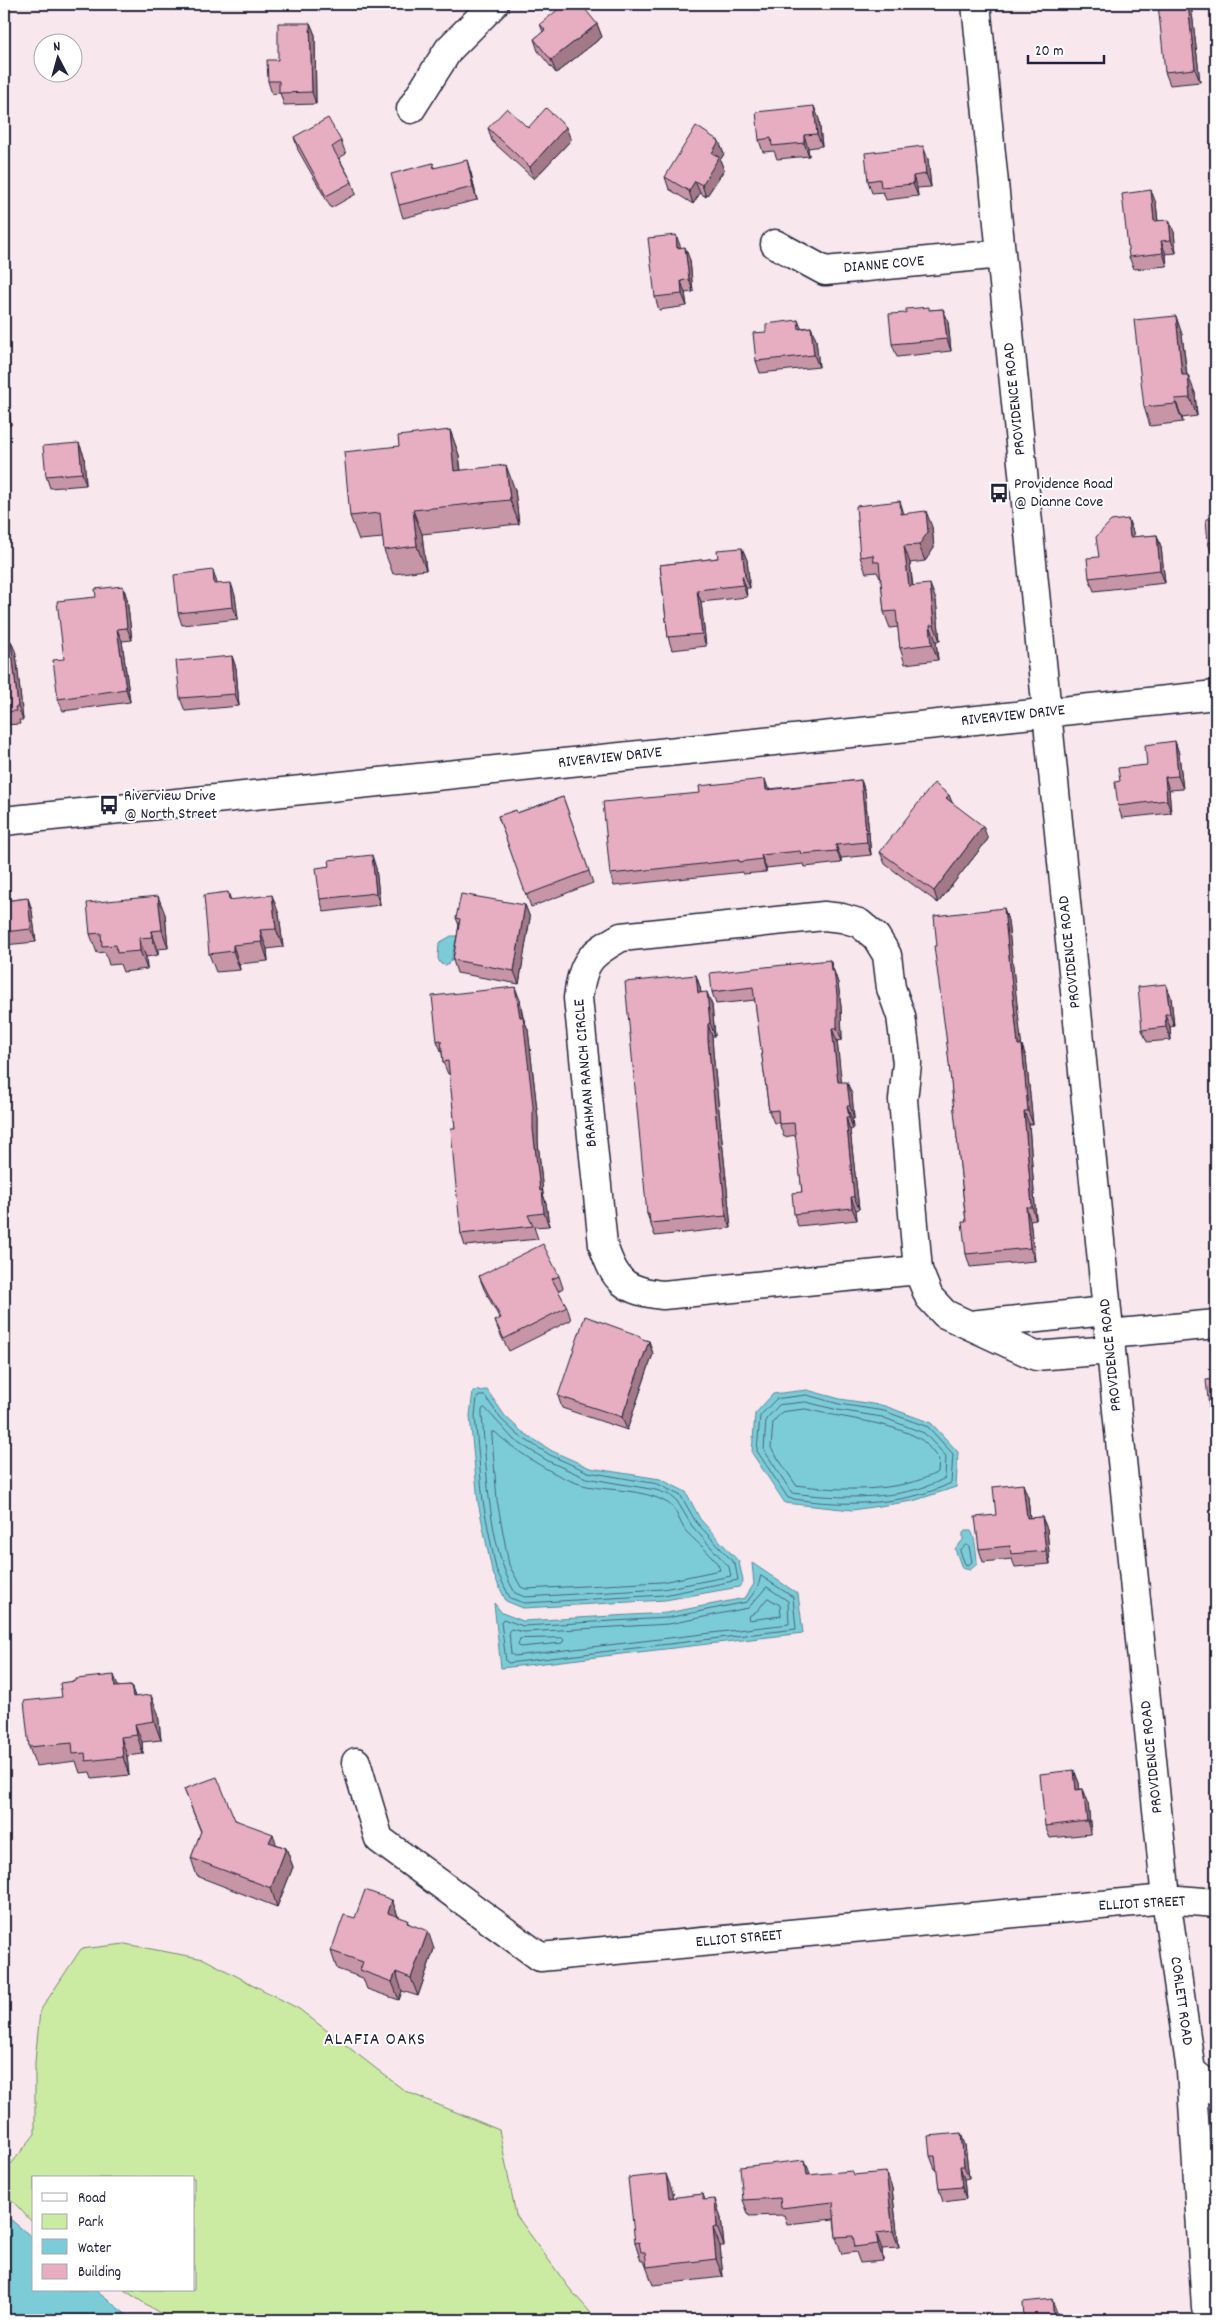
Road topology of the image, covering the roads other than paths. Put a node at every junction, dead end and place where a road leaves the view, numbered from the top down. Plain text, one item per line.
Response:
1 (494, 4) edge
2 (976, 4) edge
3 (411, 109) dead end
4 (775, 244) dead end
5 (1001, 254) junction
6 (1216, 695) edge
7 (1046, 712) junction
8 (4, 821) edge
9 (918, 1270) junction
10 (1216, 1324) edge
11 (969, 1325) junction
12 (1109, 1332) junction
13 (356, 1762) dead end
14 (1166, 1899) junction
15 (1216, 1903) edge
16 (1192, 2071) junction
17 (1216, 2091) edge
18 (1206, 2306) dead end

1 - 3 street
2 - 5 street, PROVIDENCE ROAD
4 - 5 street, DIANNE COVE
5 - 7 street, PROVIDENCE ROAD
6 - 7 street, RIVERVIEW DRIVE
7 - 8 street, RIVERVIEW DRIVE
7 - 12 street, PROVIDENCE ROAD
9 - 9 street, BRAHMAN RANCH CIRCLE
9 - 11 street, BRAHMAN RANCH CIRCLE
10 - 12 street
11 - 12 street
11 - 12 street, BRAHMAN RANCH CIRCLE
12 - 14 street, PROVIDENCE ROAD
13 - 14 street, ELLIOT STREET
14 - 15 street, ELLIOT STREET
14 - 16 street, CORLETT ROAD
16 - 17 street
16 - 18 street

